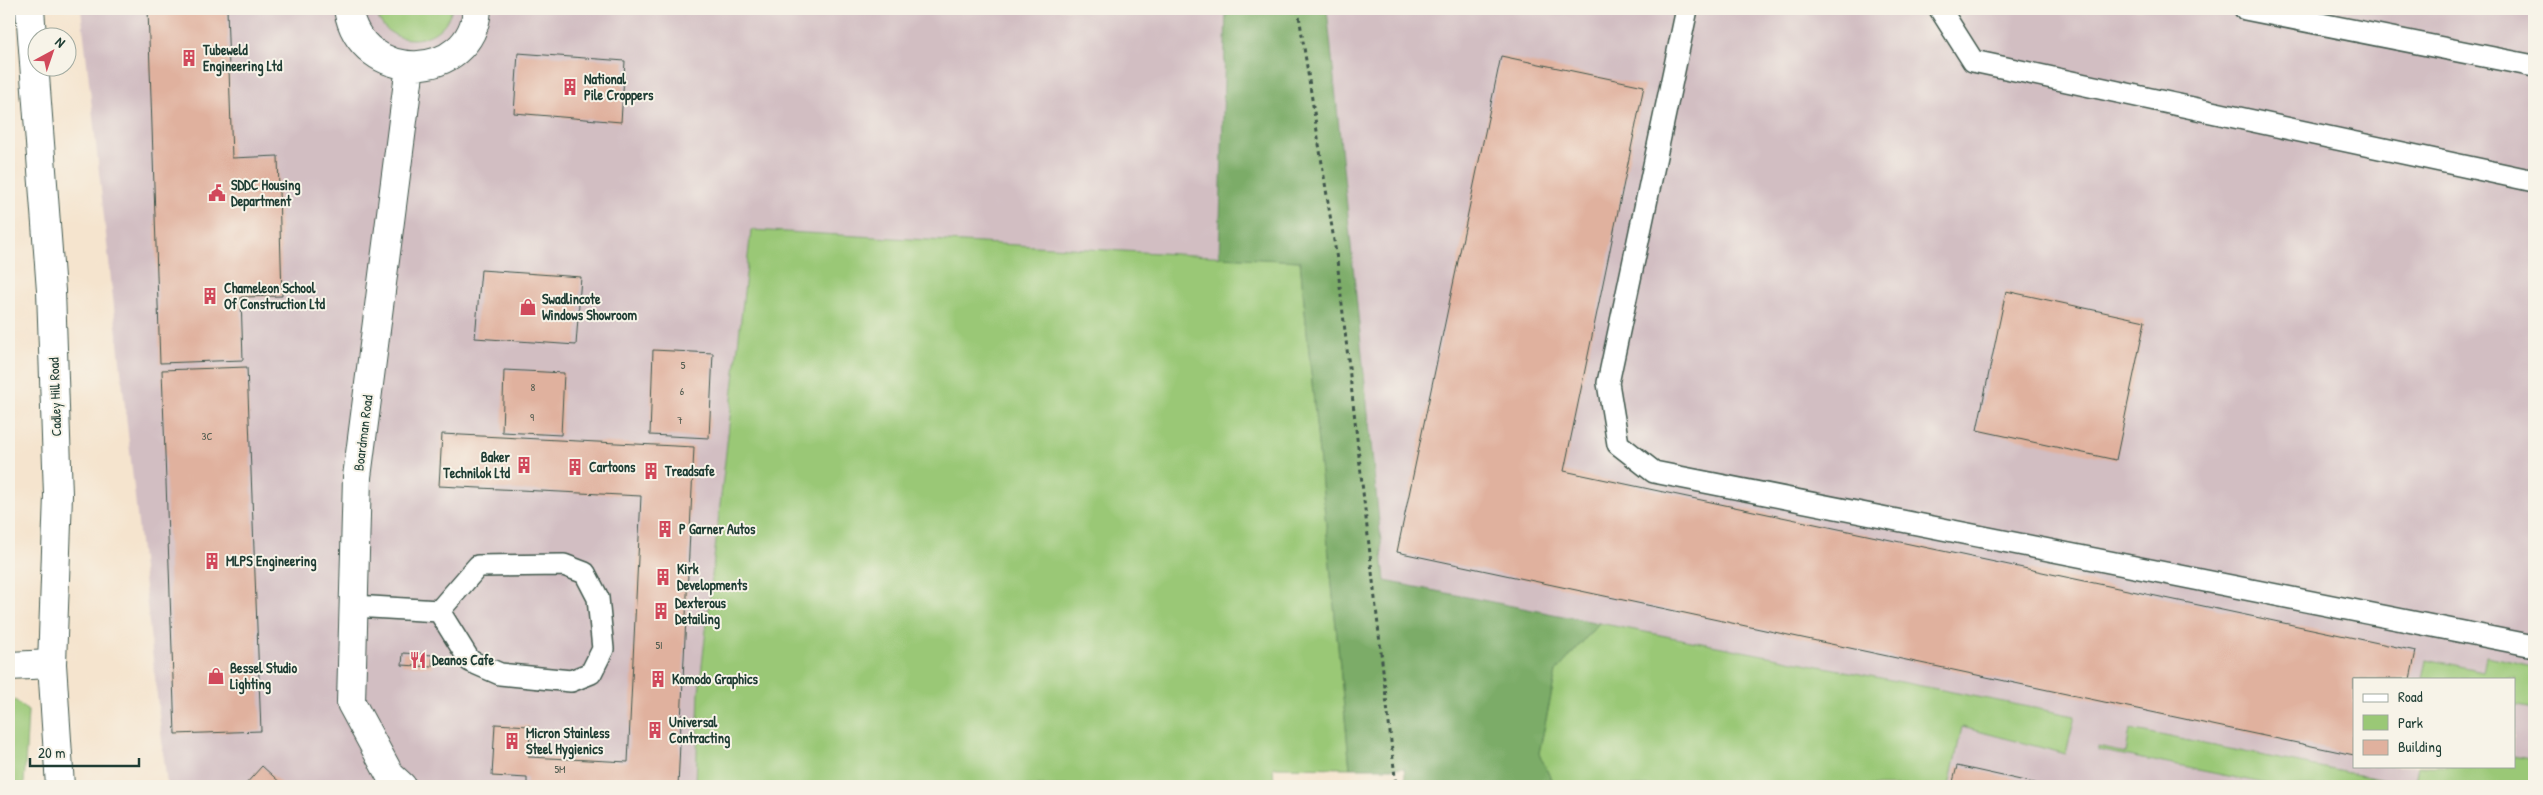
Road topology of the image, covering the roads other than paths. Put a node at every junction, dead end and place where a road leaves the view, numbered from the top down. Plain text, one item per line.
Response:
1 (30, 9) edge
2 (348, 9) edge
3 (477, 9) edge
4 (1687, 9) edge
5 (1940, 9) edge
6 (2245, 9) edge
7 (410, 66) junction
8 (2534, 66) edge
9 (2534, 181) edge
10 (354, 606) junction
11 (439, 611) junction
12 (2534, 646) edge
13 (52, 664) junction
14 (9, 666) edge
15 (60, 786) edge
16 (402, 786) edge

1 - 13 street, Cadley Hill Road
2 - 7 street
3 - 7 street
4 - 12 lane
5 - 9 lane
6 - 8 lane
7 - 10 street, Boardman Road
10 - 11 lane
10 - 16 street, Boardman Road
11 - 11 lane
13 - 14 street
13 - 15 street, Cadley Hill Road

